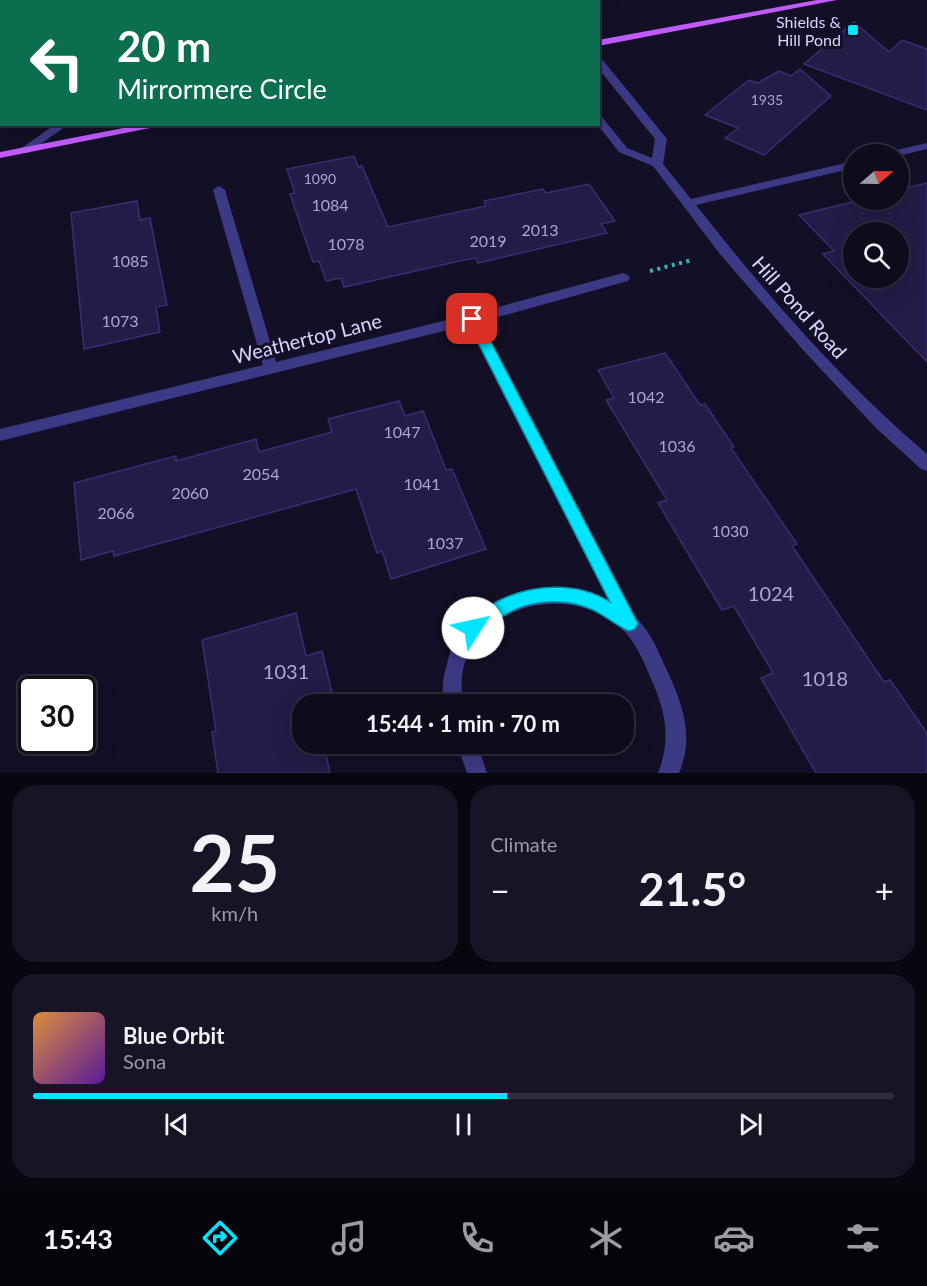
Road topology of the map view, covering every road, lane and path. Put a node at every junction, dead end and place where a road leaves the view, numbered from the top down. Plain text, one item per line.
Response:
1 (832, 0) edge
2 (600, 43) edge
3 (600, 63) edge
4 (600, 121) edge
5 (61, 126) edge
6 (155, 126) edge
7 (927, 146) edge
8 (909, 150) edge
9 (24, 151) junction
10 (0, 155) edge
11 (657, 164) junction
12 (843, 167) edge
13 (219, 190) dead end
14 (689, 203) junction
15 (725, 251) junction
16 (623, 278) joint
17 (472, 319) junction
18 (271, 368) junction
19 (0, 435) edge
20 (927, 464) edge
21 (629, 624) junction
22 (453, 694) edge
23 (470, 754) edge
24 (477, 773) edge
25 (668, 773) edge

1 - 2 main road
3 - 11 street
4 - 11 street, Hill Pond Road
5 - 9 street
6 - 9 main road
7 - 8 street
9 - 10 main road
11 - 14 street, Hill Pond Road
12 - 14 street
13 - 18 street
14 - 15 street, Hill Pond Road
15 - 16 path
15 - 20 street, Hill Pond Road
16 - 17 street, Weathertop Lane
17 - 18 street, Weathertop Lane
17 - 21 street
18 - 19 street, Weathertop Lane
21 - 22 street
21 - 25 street
23 - 24 street

